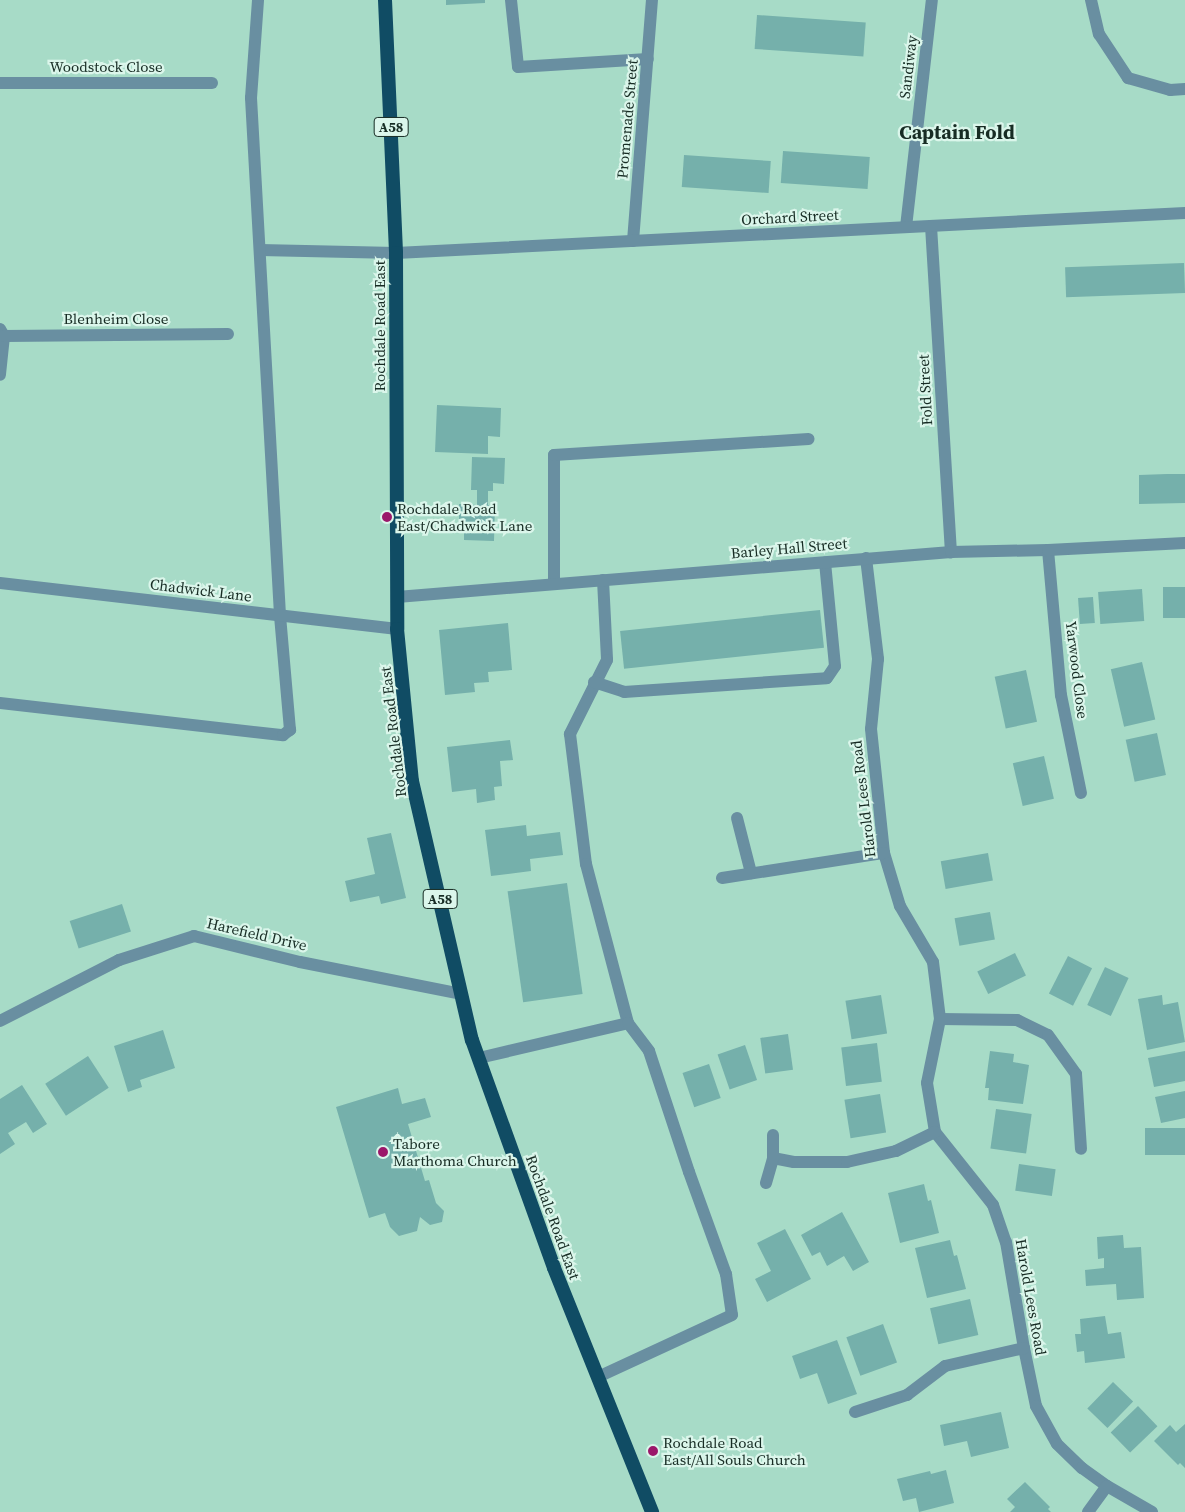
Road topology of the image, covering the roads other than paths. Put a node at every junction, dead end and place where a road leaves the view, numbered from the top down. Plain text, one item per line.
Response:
1 (258, 0) edge
2 (385, 0) edge
3 (512, 0) edge
4 (652, 0) edge
5 (932, 0) edge
6 (1091, 0) edge
7 (648, 59) junction
8 (0, 83) edge
9 (212, 83) dead end
10 (1185, 89) edge
11 (1185, 213) edge
12 (931, 226) junction
13 (906, 228) junction
14 (633, 241) junction
15 (260, 250) junction
16 (396, 254) junction
17 (2, 333) edge
18 (228, 334) dead end
19 (0, 375) edge
20 (808, 439) dead end
21 (1185, 542) edge
22 (1048, 550) junction
23 (950, 552) junction
24 (866, 558) junction
25 (825, 562) junction
26 (603, 580) junction
27 (0, 583) edge
28 (554, 584) junction
29 (397, 597) junction
30 (280, 615) junction
31 (398, 629) junction
32 (594, 682) junction
33 (0, 703) edge
34 (1081, 792) dead end
35 (737, 818) dead end
36 (884, 853) junction
37 (752, 873) junction
38 (722, 878) dead end
39 (461, 994) junction
40 (940, 1019) junction
41 (0, 1021) edge
42 (628, 1023) junction
43 (479, 1058) junction
44 (934, 1132) junction
45 (773, 1135) dead end
46 (1081, 1149) dead end
47 (773, 1158) junction
48 (766, 1183) dead end
49 (1024, 1348) junction
50 (598, 1377) junction
51 (855, 1412) dead end
52 (1107, 1486) junction
53 (652, 1512) edge
54 (1088, 1512) edge
55 (1152, 1512) edge

1 - 15 street
2 - 16 highway, Rochdale Road East / A58
3 - 7 street
4 - 7 street, Promenade Street
5 - 13 street, Sandiway
6 - 10 street
7 - 14 street, Promenade Street
8 - 9 street, Woodstock Close
11 - 12 street, Orchard Street
12 - 13 street, Orchard Street
12 - 23 street, Fold Street
13 - 14 street, Orchard Street
14 - 16 street, Orchard Street
15 - 16 street, Orchard Street
15 - 30 street
16 - 29 highway, Rochdale Road East / A58
17 - 18 street, Blenheim Close
17 - 19 street
20 - 28 street
21 - 22 street, Barley Hall Street
22 - 23 street, Barley Hall Street
22 - 34 street, Yarwood Close
23 - 24 street, Barley Hall Street
24 - 25 street, Barley Hall Street
24 - 36 street, Harold Lees Road
25 - 26 street, Barley Hall Street
25 - 32 street
26 - 28 street, Barley Hall Street
26 - 32 street
27 - 30 street, Chadwick Lane
28 - 29 street, Barley Hall Street
29 - 31 highway, Rochdale Road East / A58
30 - 31 street, Chadwick Lane
30 - 33 street
31 - 39 highway, Rochdale Road East / A58
32 - 42 street
35 - 37 street
36 - 37 street
36 - 40 street, Harold Lees Road
37 - 38 street
39 - 41 street, Harefield Drive
39 - 43 highway, Rochdale Road East / A58
40 - 44 street, Harold Lees Road
40 - 46 street
42 - 43 street
42 - 50 street
43 - 50 highway, Rochdale Road East / A58
44 - 47 street
44 - 49 street, Harold Lees Road
45 - 47 street
47 - 48 street
49 - 51 street
49 - 52 street, Harold Lees Road
50 - 53 highway, Rochdale Road East / A58
52 - 54 street
52 - 55 street, Harold Lees Road

